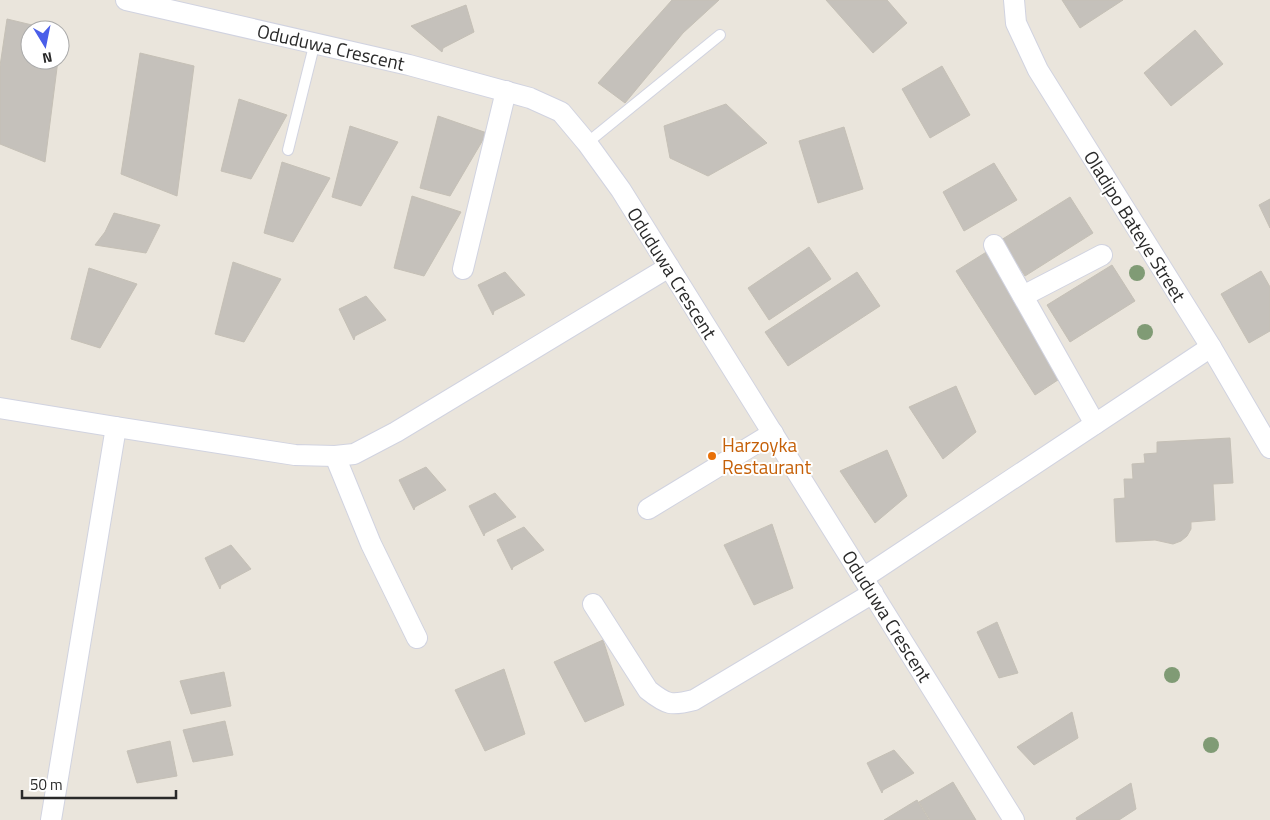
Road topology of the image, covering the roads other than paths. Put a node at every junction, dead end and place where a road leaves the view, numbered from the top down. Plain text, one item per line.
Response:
1 (126, 0) edge
2 (1014, 0) edge
3 (720, 35) dead end
4 (315, 42) junction
5 (506, 91) junction
6 (587, 143) junction
7 (288, 150) dead end
8 (994, 244) dead end
9 (1102, 255) dead end
10 (669, 267) junction
11 (463, 269) dead end
12 (1023, 296) junction
13 (1211, 347) junction
14 (0, 408) edge
15 (1095, 424) junction
16 (116, 428) junction
17 (773, 434) junction
18 (1270, 448) edge
19 (335, 456) junction
20 (648, 509) dead end
21 (868, 586) junction
22 (593, 604) dead end
23 (417, 638) dead end
24 (51, 820) edge
25 (1014, 820) edge

1 - 4 street, Oduduwa Crescent
2 - 13 street, Oladipo Bateye Street
3 - 6 lane
4 - 5 street, Oduduwa Crescent
4 - 7 lane
5 - 6 street, Oduduwa Crescent
5 - 11 street
6 - 10 street, Oduduwa Crescent
8 - 12 street
9 - 12 street
10 - 17 street, Oduduwa Crescent
10 - 19 street
12 - 15 street
13 - 15 street
13 - 18 street, Oladipo Bateye Street
14 - 16 street
15 - 21 street
16 - 19 street
16 - 24 street
17 - 20 street
17 - 21 street, Oduduwa Crescent
19 - 23 street
21 - 22 street
21 - 25 street, Oduduwa Crescent

